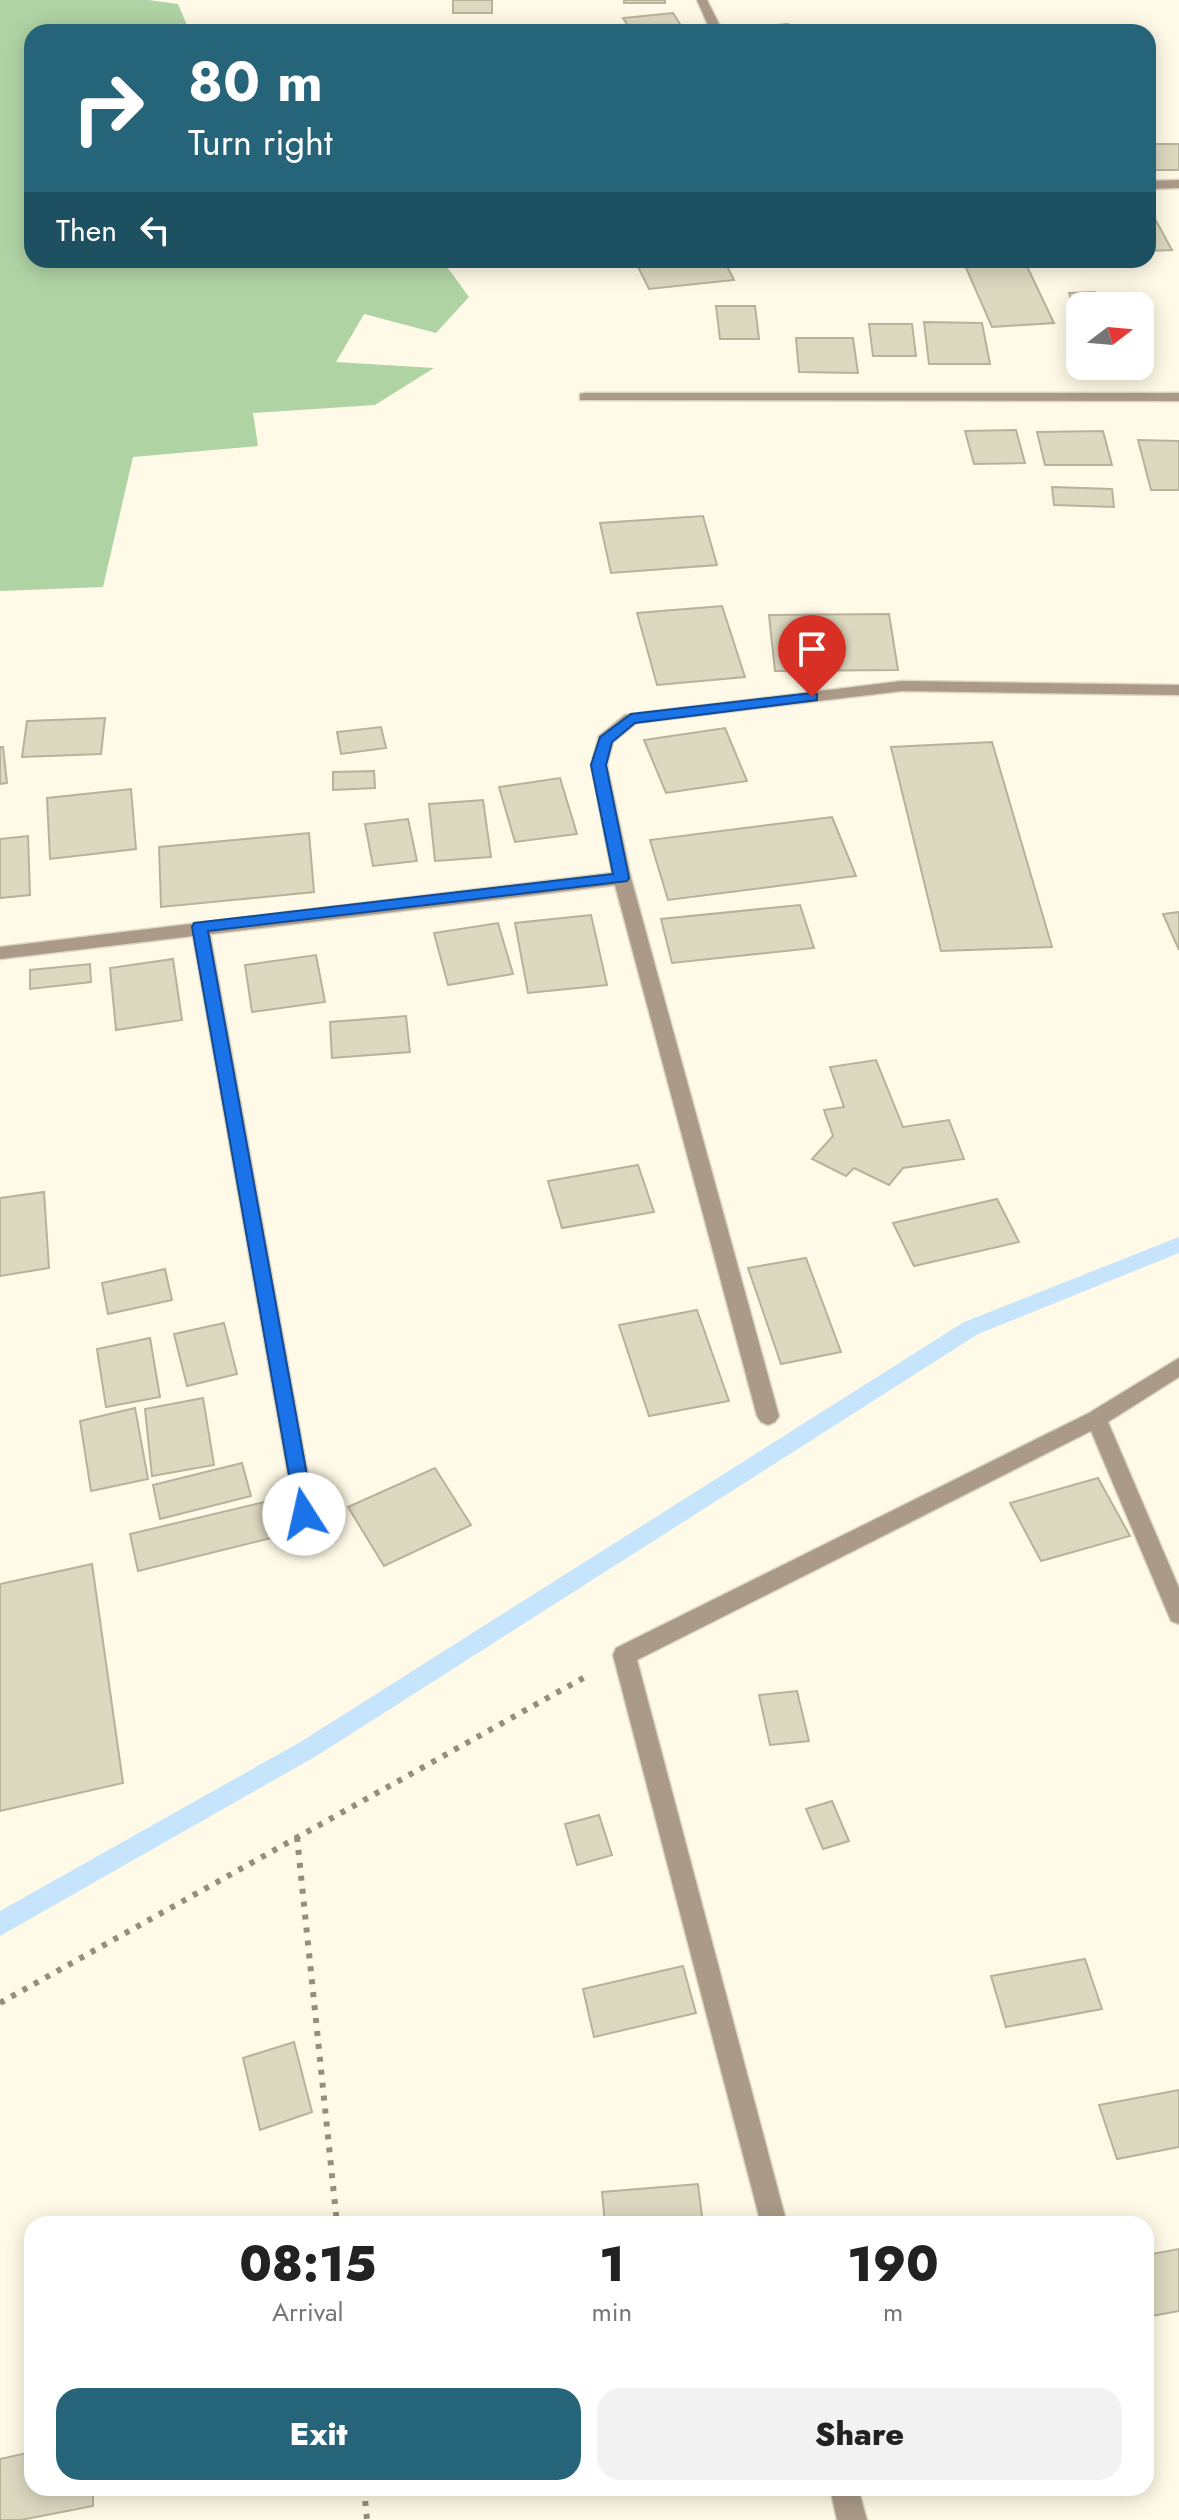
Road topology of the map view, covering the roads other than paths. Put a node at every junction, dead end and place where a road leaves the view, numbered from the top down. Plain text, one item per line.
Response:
1 (702, 0) edge
2 (713, 24) edge
3 (1179, 184) edge
4 (1156, 185) edge
5 (585, 397) dead end
6 (1179, 397) edge
7 (1179, 690) edge
8 (622, 878) junction
9 (200, 927) junction
10 (0, 953) edge
11 (1179, 1366) edge
12 (768, 1416) dead end
13 (1096, 1419) junction
14 (304, 1514) dead end
15 (1179, 1614) edge
16 (772, 2216) edge
17 (846, 2496) edge
18 (852, 2520) edge

1 - 2 street
3 - 4 street
5 - 6 street
7 - 8 street
8 - 9 street
8 - 12 street
9 - 10 street
9 - 14 street
11 - 13 street
13 - 15 street
13 - 16 street
17 - 18 street

